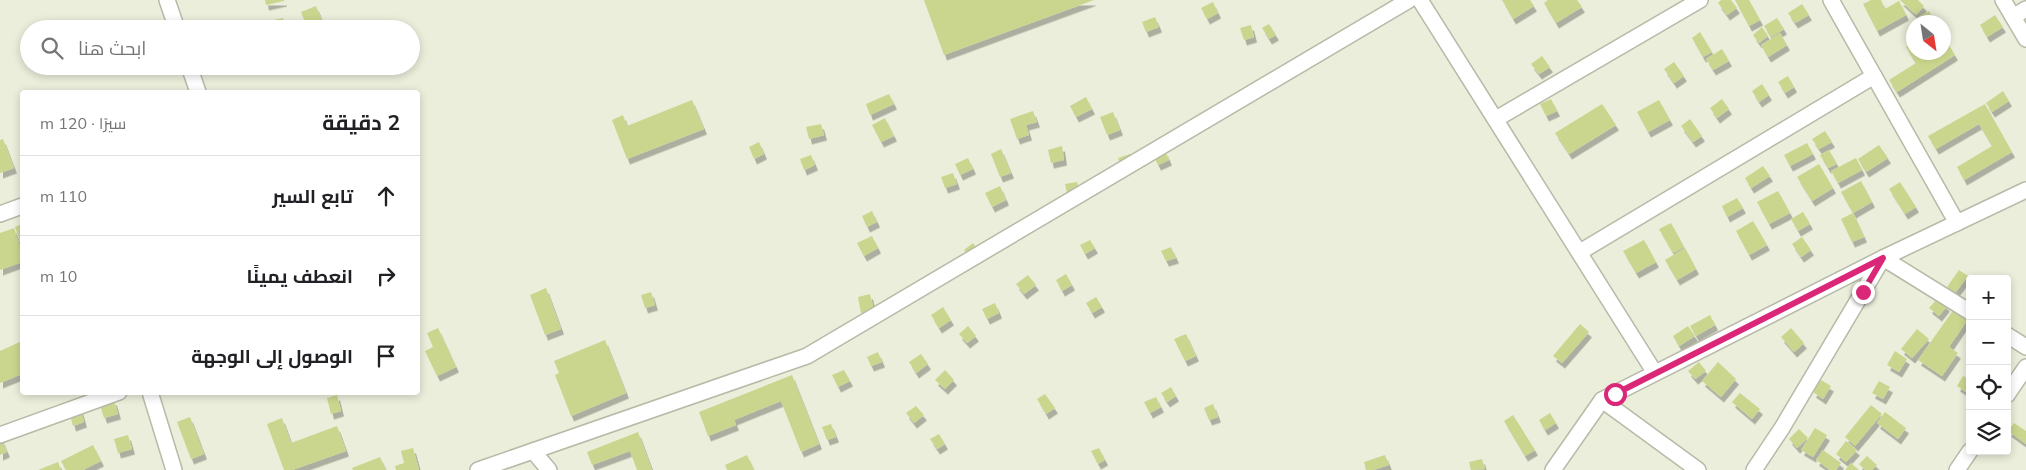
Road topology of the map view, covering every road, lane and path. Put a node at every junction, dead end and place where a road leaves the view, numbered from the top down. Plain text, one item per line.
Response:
1 (167, 0) edge
2 (1409, 0) edge
3 (1420, 0) edge
4 (1700, 0) edge
5 (1831, 0) edge
6 (2003, 0) edge
7 (2019, 13) edge
8 (173, 20) edge
9 (2026, 39) edge
10 (192, 75) edge
11 (1874, 76) junction
12 (197, 90) edge
13 (1496, 120) junction
14 (2026, 190) edge
15 (20, 207) edge
16 (0, 214) edge
17 (1957, 222) junction
18 (1580, 252) junction
19 (1883, 258) junction
20 (1966, 310) edge
21 (2011, 338) edge
22 (2026, 347) edge
23 (2026, 367) edge
24 (1656, 373) junction
25 (2011, 389) edge
26 (111, 395) edge
27 (151, 395) edge
28 (1602, 400) junction
29 (0, 435) edge
30 (533, 451) junction
31 (1967, 455) edge
32 (174, 470) edge
33 (478, 470) edge
34 (550, 470) edge
35 (1553, 470) edge
36 (1698, 470) edge
37 (1754, 470) edge
38 (1957, 470) edge

1 - 8 street
2 - 30 street
3 - 13 street
4 - 13 street
5 - 11 street
6 - 7 street
7 - 9 street
10 - 12 street
11 - 17 street
11 - 18 street
13 - 18 street
14 - 17 street
15 - 16 street
17 - 19 street
18 - 24 street
19 - 20 street
19 - 24 street
19 - 37 street
21 - 22 street
23 - 25 street
24 - 28 street
26 - 29 street
27 - 32 street
28 - 35 street
28 - 36 street
30 - 33 street
30 - 34 street
31 - 38 street

